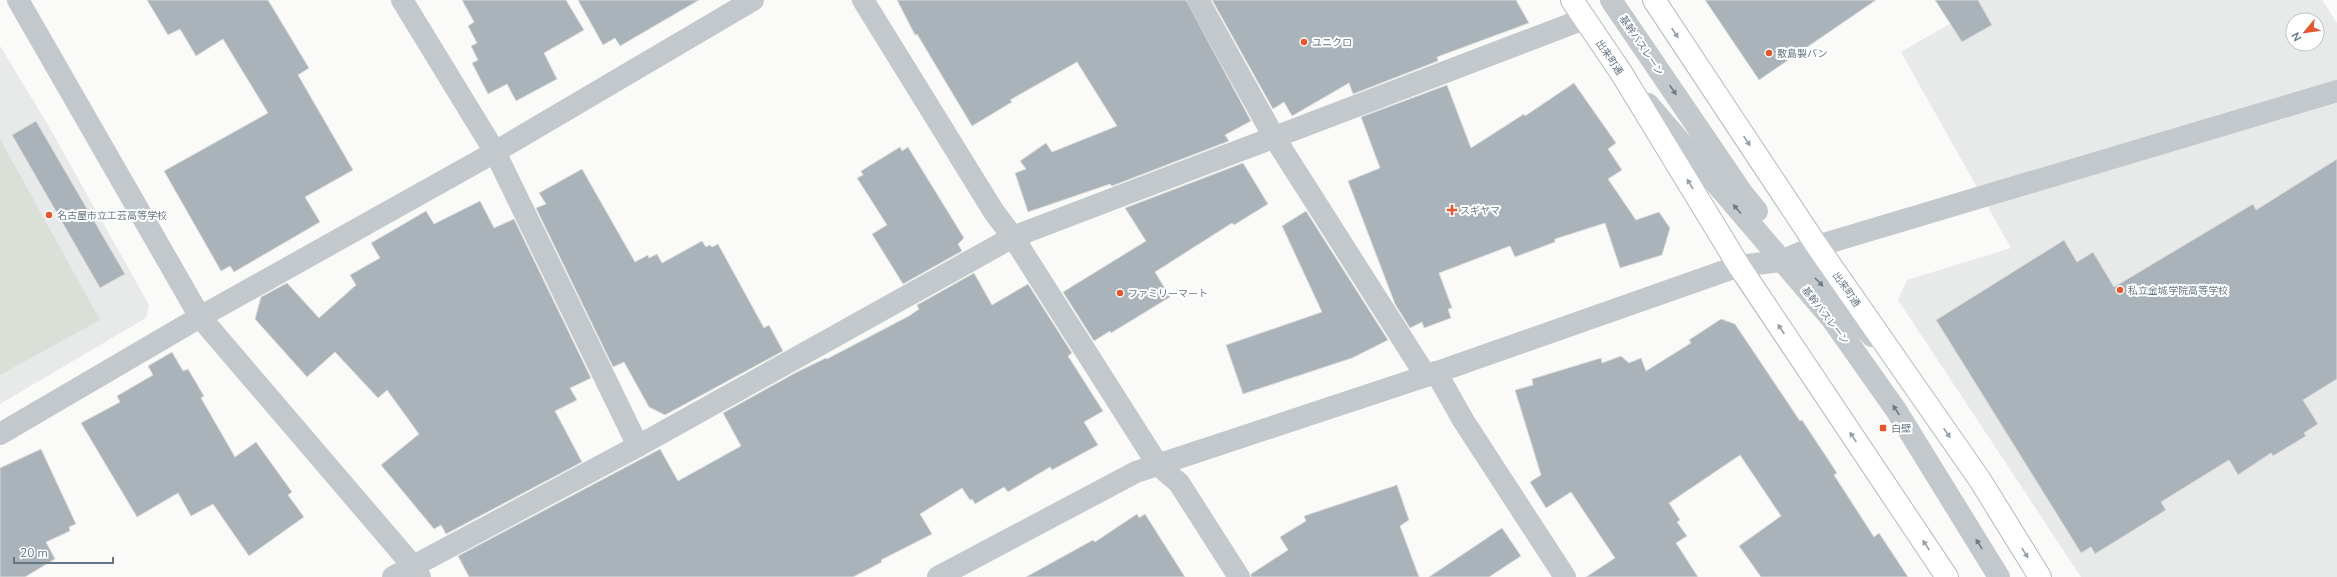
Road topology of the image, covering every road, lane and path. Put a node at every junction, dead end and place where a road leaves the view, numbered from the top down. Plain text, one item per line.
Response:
1 (18, 0) edge
2 (402, 0) edge
3 (753, 0) edge
4 (863, 0) edge
5 (1198, 0) edge
6 (1572, 0) edge
7 (1611, 0) edge
8 (1654, 0) edge
9 (1584, 19) junction
10 (1622, 74) junction
11 (2337, 91) edge
12 (1274, 137) junction
13 (495, 152) junction
14 (1013, 237) junction
15 (1817, 246) junction
16 (1787, 258) junction
17 (1739, 266) junction
18 (200, 317) junction
19 (1900, 366) junction
20 (1431, 374) junction
21 (0, 434) edge
22 (638, 446) junction
23 (1158, 465) junction
24 (416, 571) edge
25 (393, 577) edge
26 (938, 577) edge
27 (1239, 577) edge
28 (1566, 577) edge
29 (1948, 577) edge
30 (1999, 577) edge
31 (2040, 577) edge

1 - 18 street
2 - 13 street
3 - 13 street
4 - 14 street
5 - 12 street
6 - 9 main road, 出来町通
7 -> 16 street, 基幹バスレーン
8 -> 15 main road, 出来町通
9 - 10 main road, 出来町通
9 - 12 street
16 -> 10 street, 基幹バスレーン
17 -> 10 main road, 出来町通
11 - 15 street
12 - 14 street
12 - 20 street
13 - 18 street
13 - 22 street
14 - 22 street
14 - 23 street
15 - 16 street
15 - 19 main road, 出来町通
16 - 17 street
16 -> 19 street, 基幹バスレーン
30 -> 16 street, 基幹バスレーン
17 - 20 street
29 -> 17 main road, 出来町通
18 - 21 street
18 - 24 street
19 -> 31 main road, 出来町通
20 - 23 street
20 - 28 street
22 - 24 street
23 - 26 street
23 - 27 street
24 - 25 street

